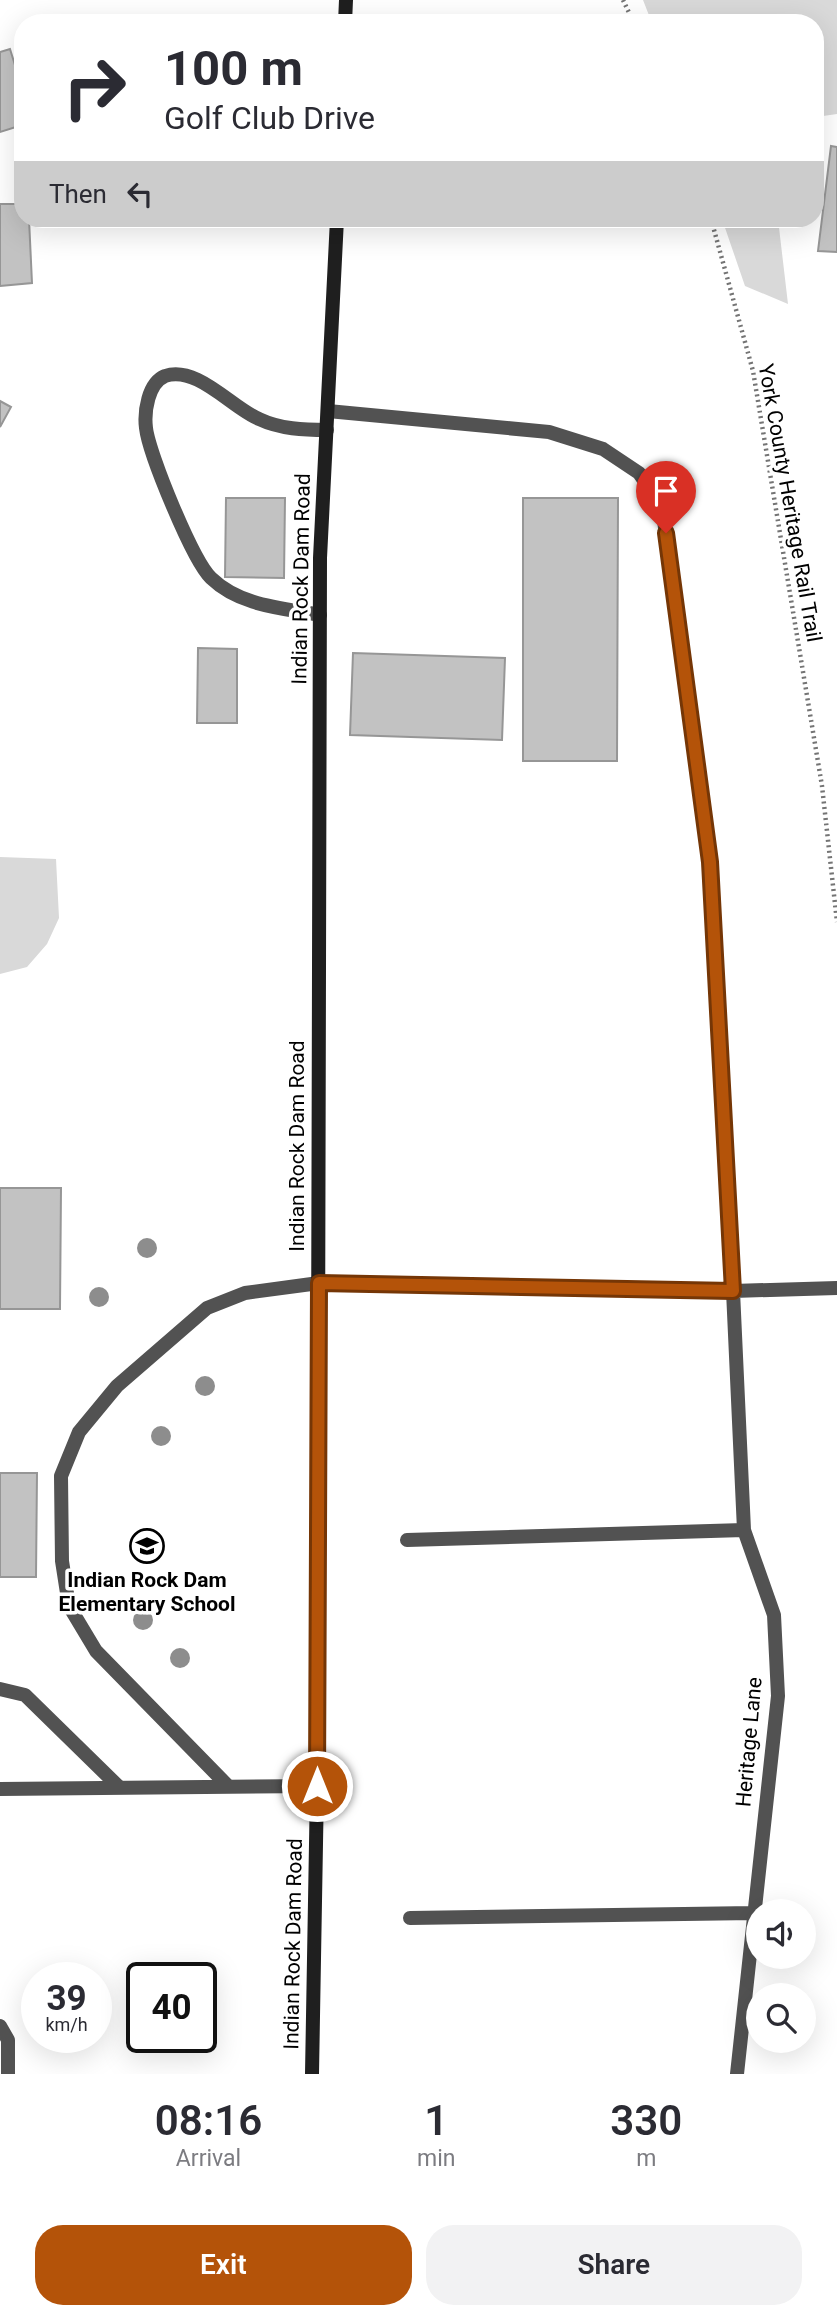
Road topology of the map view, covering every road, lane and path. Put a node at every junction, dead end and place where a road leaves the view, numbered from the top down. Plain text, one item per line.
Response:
1 (337, 228) edge
2 (713, 228) edge
3 (328, 411) junction
4 (327, 430) junction
5 (320, 615) junction
6 (837, 922) edge
7 (319, 1283) junction
8 (837, 1288) edge
9 (733, 1291) junction
10 (744, 1530) junction
11 (407, 1540) dead end
12 (0, 1689) edge
13 (227, 1785) junction
14 (317, 1786) junction
15 (119, 1787) junction
16 (0, 1789) edge
17 (756, 1899) edge
18 (746, 1913) edge
19 (410, 1919) dead end
20 (748, 1969) edge
21 (0, 2026) edge
22 (8, 2074) edge
23 (312, 2074) edge
24 (737, 2074) edge

1 - 3 street, Indian Rock Dam Road
2 - 6 path, York County Heritage Rail Trail
3 - 4 street, Indian Rock Dam Road
3 - 9 street, Heritage Lane
4 - 5 street, Indian Rock Dam Road
4 - 5 street
5 - 7 street, Indian Rock Dam Road
7 - 9 street
7 - 13 street
7 - 14 street, Indian Rock Dam Road
8 - 9 street
9 - 10 street, Heritage Lane
10 - 11 street
10 - 17 street, Heritage Lane
12 - 15 street
13 - 14 street
13 - 15 street
14 - 23 street, Indian Rock Dam Road
15 - 16 street
18 - 19 street
20 - 24 street, Heritage Lane
21 - 22 street

